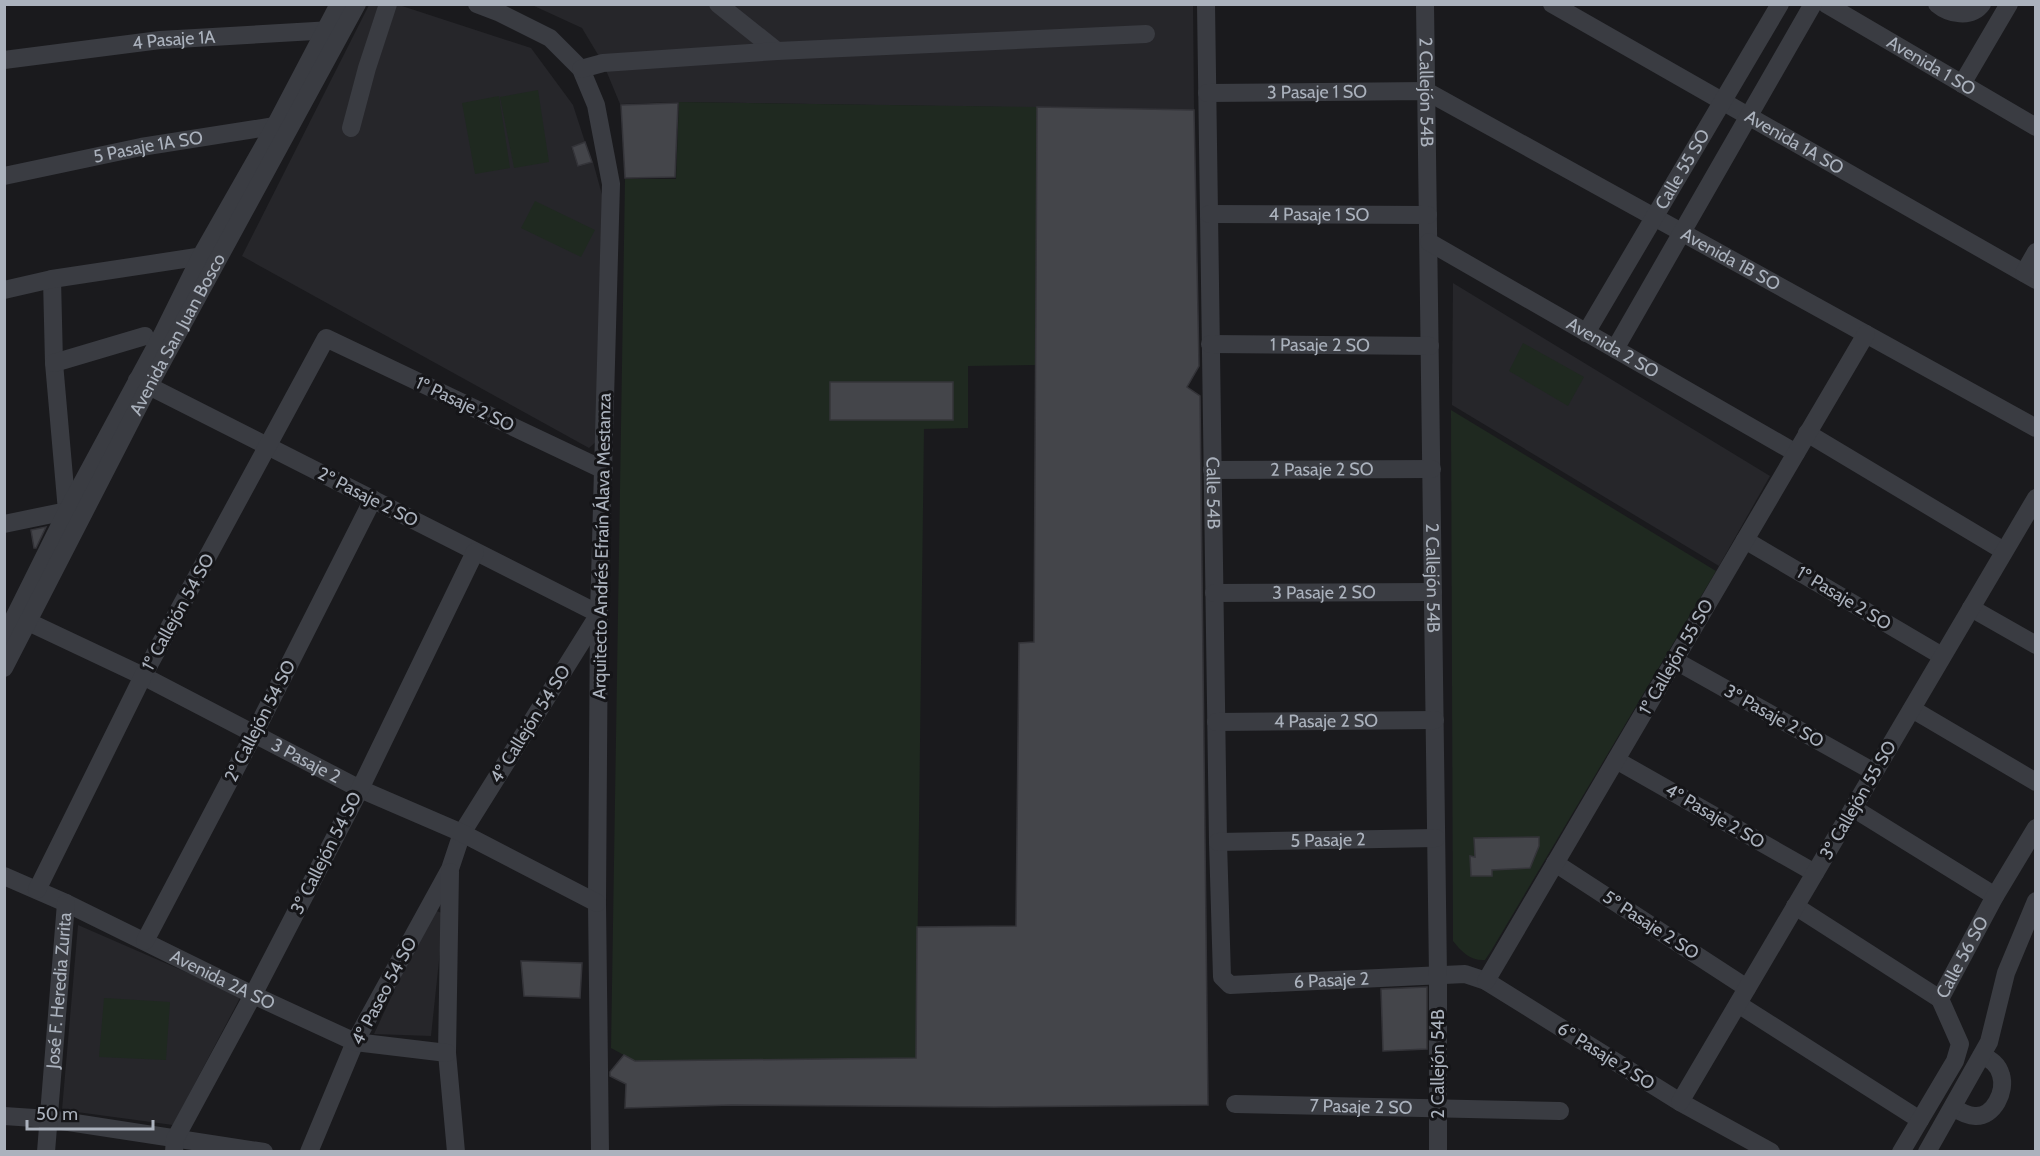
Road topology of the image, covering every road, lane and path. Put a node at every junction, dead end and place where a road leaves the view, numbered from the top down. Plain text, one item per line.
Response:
1 (339, 4) edge
2 (357, 4) edge
3 (388, 4) edge
4 (477, 4) edge
5 (718, 4) edge
6 (1206, 4) edge
7 (1425, 4) edge
8 (1552, 4) edge
9 (1780, 4) edge
10 (1813, 4) edge
11 (1826, 4) edge
12 (1937, 4) edge
13 (1982, 4) edge
14 (2008, 4) edge
15 (324, 30) junction
16 (343, 31) junction
17 (1146, 33) dead end
18 (777, 51) junction
19 (4, 60) edge
20 (581, 69) junction
21 (1962, 84) junction
22 (1426, 91) junction
23 (1207, 93) junction
24 (1723, 101) junction
25 (1749, 116) junction
26 (283, 125) junction
27 (2036, 127) edge
28 (351, 128) dead end
29 (4, 176) edge
30 (1209, 214) junction
31 (1428, 215) junction
32 (1654, 217) junction
33 (1682, 232) junction
34 (1429, 242) junction
35 (2036, 252) edge
36 (220, 254) junction
37 (201, 256) junction
38 (2030, 276) edge
39 (52, 279) junction
40 (4, 290) edge
41 (1586, 333) junction
42 (1866, 334) junction
43 (145, 336) dead end
44 (326, 338) joint
45 (1210, 344) junction
46 (1430, 346) junction
47 (1615, 349) junction
48 (54, 363) junction
49 (143, 383) junction
50 (2036, 428) edge
51 (1807, 433) junction
52 (268, 447) junction
53 (1796, 453) junction
54 (1432, 469) junction
55 (604, 470) junction
56 (1212, 470) junction
57 (373, 499) junction
58 (2034, 506) edge
59 (73, 516) junction
60 (4, 524) edge
61 (1745, 540) junction
62 (2004, 551) junction
63 (475, 552) junction
64 (1433, 592) junction
65 (1214, 593) junction
66 (1971, 608) junction
67 (599, 614) junction
68 (22, 619) junction
69 (4, 638) edge
70 (2036, 645) edge
71 (1942, 656) junction
72 (1674, 660) junction
73 (4, 668) edge
74 (143, 676) junction
75 (1912, 708) junction
76 (1435, 720) junction
77 (1216, 722) junction
78 (254, 734) junction
79 (1616, 760) junction
80 (1874, 772) junction
81 (2036, 782) edge
82 (360, 789) junction
83 (1853, 808) junction
84 (2036, 828) edge
85 (462, 833) junction
86 (1436, 838) junction
87 (1218, 842) junction
88 (1555, 863) junction
89 (450, 869) junction
90 (1815, 873) junction
91 (4, 876) edge
92 (37, 890) junction
93 (1995, 896) junction
94 (2036, 901) edge
95 (66, 903) junction
96 (597, 903) junction
97 (1795, 906) junction
98 (145, 941) junction
99 (1438, 976) junction
100 (1225, 981) joint
101 (1486, 981) junction
102 (1748, 988) junction
103 (253, 995) junction
104 (1940, 999) junction
105 (1738, 1004) junction
106 (355, 1042) junction
107 (447, 1053) junction
108 (1982, 1055) junction
109 (1680, 1102) junction
110 (1235, 1104) dead end
111 (1953, 1107) junction
112 (1438, 1108) junction
113 (1560, 1111) dead end
114 (4, 1116) edge
115 (49, 1119) junction
116 (1920, 1120) junction
117 (174, 1145) edge
118 (46, 1152) edge
119 (264, 1152) edge
120 (309, 1152) edge
121 (456, 1152) edge
122 (600, 1152) edge
123 (1438, 1152) edge
124 (1771, 1152) edge
125 (1901, 1152) edge
126 (1927, 1152) edge

1 - 15 street, Avenida San Juan Bosco
2 - 16 street, Avenida San Juan Bosco
3 - 28 street
4 - 20 street, Arquitecto Andrés Efraín Álava Mestanza
5 - 18 street
6 - 23 street, Calle 54B
7 - 22 street, 2 Callejón 54B
8 - 24 street, Avenida 1A SO
9 - 24 street, Calle 55 SO
10 - 25 street, Calle 55 SO
11 - 21 street, Avenida 1 SO
12 - 13 street
14 - 21 street
15 - 16 street, 4 Pasaje 1A
15 - 19 street, 4 Pasaje 1A
15 - 26 street, Avenida San Juan Bosco
16 - 26 street, Avenida San Juan Bosco
17 - 18 street
18 - 20 street
20 - 55 street, Arquitecto Andrés Efraín Álava Mestanza
21 - 27 street, Avenida 1 SO
22 - 23 street, 3 Pasaje 1 SO
22 - 31 street, 2 Callejón 54B
22 - 32 street, Avenida 1B SO
23 - 30 street, Calle 54B
24 - 25 street, Avenida 1A SO
24 - 32 street, Calle 55 SO
25 - 33 street, Calle 55 SO
25 - 38 street, Avenida 1A SO
26 - 29 street, 5 Pasaje 1A SO
26 - 36 street, Avenida San Juan Bosco
26 - 37 street, Avenida San Juan Bosco
30 - 31 street, 4 Pasaje 1 SO
30 - 45 street, Calle 54B
31 - 34 street, 2 Callejón 54B
32 - 33 street, Avenida 1B SO
32 - 41 street, Calle 55 SO
33 - 42 street, Avenida 1B SO
33 - 47 street, Calle 55 SO
34 - 41 street, Avenida 2 SO
34 - 46 street, 2 Callejón 54B
35 - 38 street
36 - 37 street
36 - 49 street, Avenida San Juan Bosco
37 - 39 street
37 - 49 street, Avenida San Juan Bosco
39 - 40 street
39 - 48 street
41 - 47 street, Avenida 2 SO
42 - 50 street, Avenida 1B SO
42 - 51 street, 1º Callejón 55 SO
43 - 48 street
44 - 52 street, 1º Callejón 54 SO
44 - 55 street, 1º Pasaje 2 SO
45 - 46 street, 1 Pasaje 2 SO
45 - 56 street, Calle 54B
46 - 54 street, 2 Callejón 54B
47 - 53 street, Avenida 2 SO
48 - 59 street
49 - 52 street, 2º Pasaje 2 SO
49 - 59 street, Avenida San Juan Bosco
51 - 53 street, 1º Callejón 55 SO
51 - 62 street
52 - 57 street, 2º Pasaje 2 SO
52 - 74 street, 1º Callejón 54 SO
53 - 61 street, 1º Callejón 55 SO
54 - 56 street, 2 Pasaje 2 SO
54 - 64 street, 2 Callejón 54B
55 - 67 street, Arquitecto Andrés Efraín Álava Mestanza
56 - 65 street, Calle 54B
57 - 63 street, 2º Pasaje 2 SO
57 - 78 street, 2º Callejón 54 SO
58 - 62 street, 3º Callejón 55 SO
59 - 60 street
59 - 68 street, Avenida San Juan Bosco
61 - 71 street, 1º Pasaje 2 SO
61 - 72 street, 1º Callejón 55 SO
62 - 66 street, 3º Callejón 55 SO
63 - 67 street, 2º Pasaje 2 SO
63 - 82 street, 3º Callejón 54 SO
64 - 65 street, 3 Pasaje 2 SO
64 - 76 street, 2 Callejón 54B
65 - 77 street, Calle 54B
66 - 70 street
66 - 71 street, 3º Callejón 55 SO
67 - 85 street, 4º Callejón 54 SO
67 - 96 street, Arquitecto Andrés Efraín Álava Mestanza
68 - 69 street, Avenida San Juan Bosco
68 - 73 street, Avenida San Juan Bosco
68 - 74 street, 3 Pasaje 2
71 - 75 street, 3º Callejón 55 SO
72 - 79 street, 1º Callejón 55 SO
72 - 80 street, 3º Pasaje 2 SO
74 - 78 street, 3 Pasaje 2
74 - 92 street, 1º Callejón 54 SO
75 - 80 street, 3º Callejón 55 SO
75 - 81 street
76 - 77 street, 4 Pasaje 2 SO
76 - 86 street, 2 Callejón 54B
77 - 87 street, Calle 54B
78 - 82 street, 3 Pasaje 2
78 - 98 street, 2º Callejón 54 SO
79 - 88 street, 1º Callejón 55 SO
79 - 90 street, 4º Pasaje 2 SO
80 - 83 street, 3º Callejón 55 SO
82 - 85 street, 3 Pasaje 2
82 - 103 street, 3º Callejón 54 SO
83 - 90 street, 3º Callejón 55 SO
83 - 93 street
84 - 93 street, Calle 56 SO
85 - 89 street, 4º Paseo 54 SO
85 - 96 street, 3 Pasaje 2
86 - 87 street, 5 Pasaje 2
86 - 99 street, 2 Callejón 54B
87 - 100 street, Calle 54B
88 - 101 street, 1º Callejón 55 SO
88 - 102 street, 5º Pasaje 2 SO
89 - 106 street, 4º Paseo 54 SO
89 - 107 street
90 - 97 street, 3º Callejón 55 SO
91 - 92 street, Avenida 2A SO
92 - 95 street, Avenida 2A SO
93 - 104 street, Calle 56 SO
94 - 108 street
95 - 98 street, Avenida 2A SO
95 - 115 street, José F. Heredia Zurita
96 - 122 street, Arquitecto Andrés Efraín Álava Mestanza
97 - 102 street, 3º Callejón 55 SO
97 - 104 street
98 - 103 street, Avenida 2A SO
99 - 100 street, 6 Pasaje 2
99 - 101 street, 6º Pasaje 2 SO
99 - 112 street, 2 Callejón 54B
101 - 109 street, 6º Pasaje 2 SO
102 - 105 street, 3º Callejón 55 SO
103 - 106 street, Avenida 2A SO
103 - 117 street, 3º Callejón 54 SO
104 - 116 street, Calle 56 SO
105 - 109 street, 3º Callejón 55 SO
105 - 116 street
106 - 107 street, Avenida 2A SO
106 - 120 street, 4º Paseo 54 SO
107 - 121 street
108 - 111 street
108 - 111 street
109 - 124 street, 6º Pasaje 2 SO
110 - 112 street, 7 Pasaje 2 SO
111 - 126 street
112 - 113 street, 7 Pasaje 2 SO
112 - 123 street, 2 Callejón 54B
114 - 115 street
115 - 117 street
115 - 118 street, José F. Heredia Zurita
116 - 125 street, Calle 56 SO
117 - 119 street

